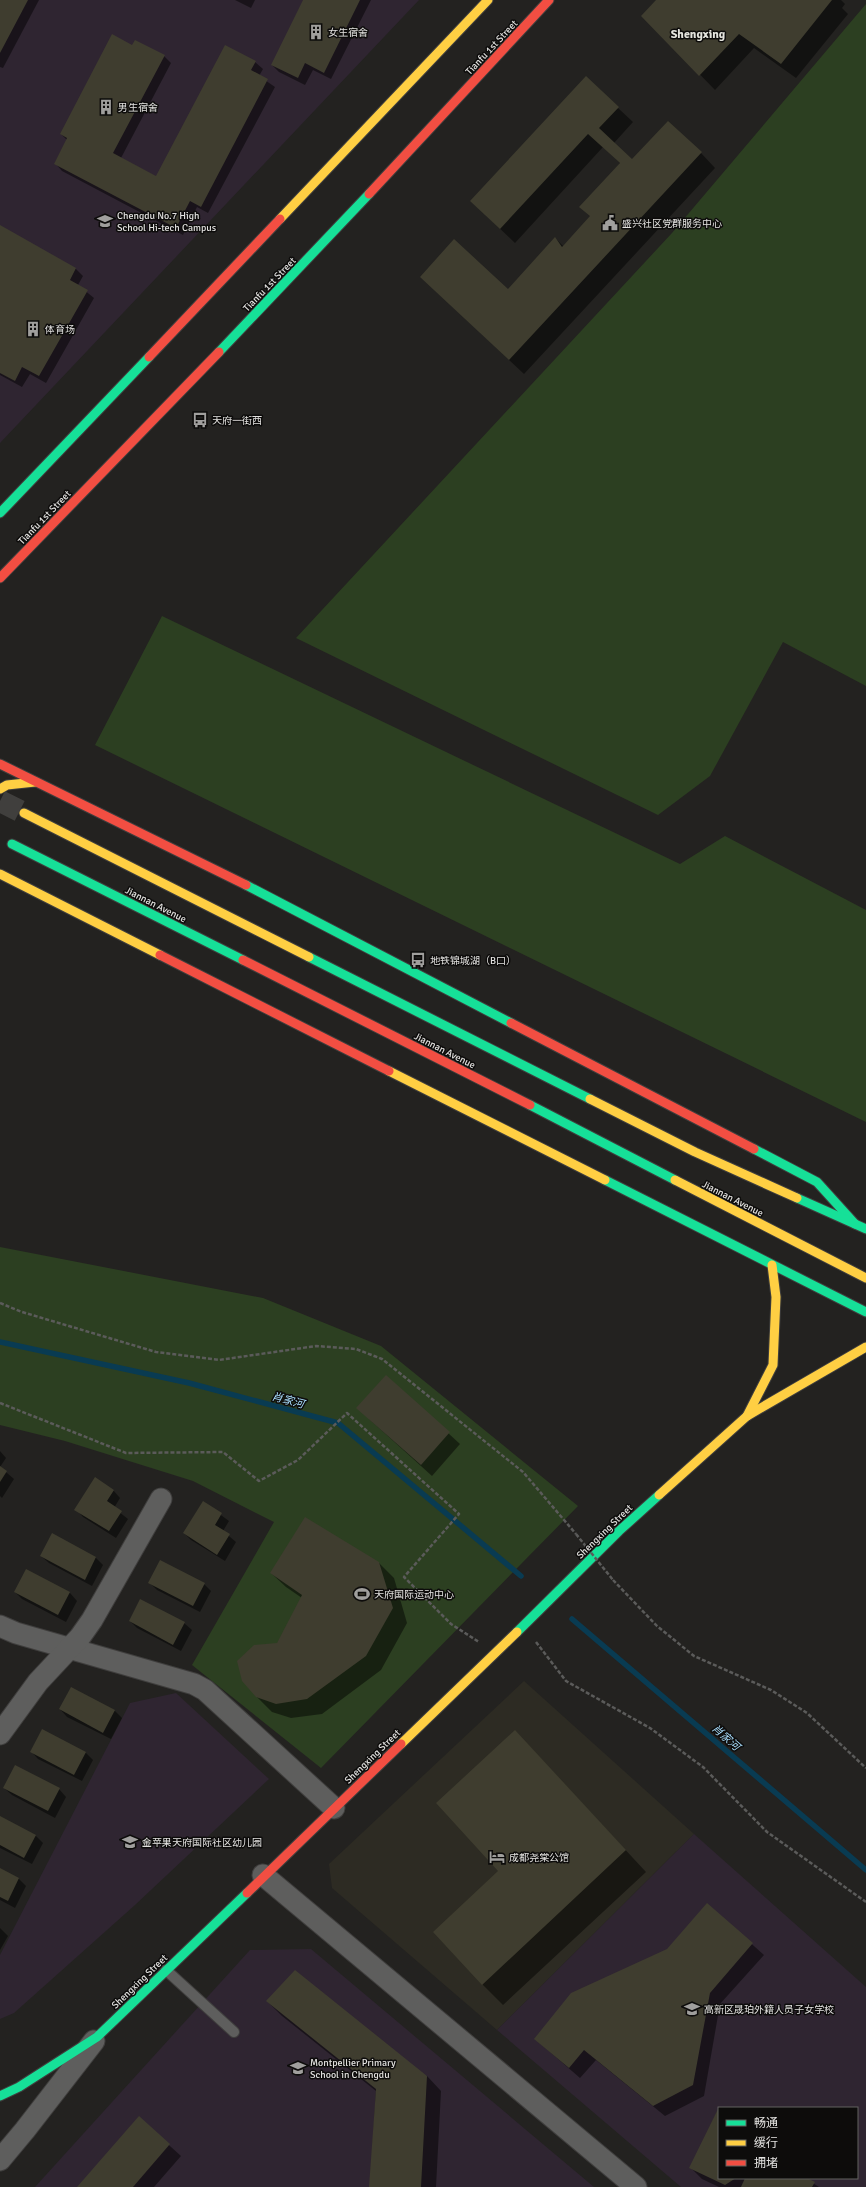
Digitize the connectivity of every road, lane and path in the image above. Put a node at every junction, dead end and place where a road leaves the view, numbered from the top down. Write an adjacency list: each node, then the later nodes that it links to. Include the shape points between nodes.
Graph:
1 (488, 0): 3 (main road)
2 (549, 0): 4 (main road, Tianfu 1st Street, via 217,355)
3 (0, 513)
4 (0, 578)
5 (0, 764): 6 (main road)
6 (35, 782): 7 (main road, via 8,785); 11 (main road, via 265,894 817,1182)
7 (0, 790)
8 (24, 813): 11 (main road, via 695,1152)
9 (12, 844): 14 (main road, Jiannan Avenue, via 418,1048)
10 (0, 874): 13 (main road)
11 (856, 1224): 12 (main road)
12 (866, 1229)
13 (772, 1265): 16 (main road); 19 (main road, via 776,1297 773,1365)
14 (866, 1278)
15 (0, 1303): 26 (path, bridge, via 156,1352 219,1360 316,1346 356,1349 382,1359 523,1472 613,1580 657,1626 694,1656 771,1690 801,1709)
16 (866, 1312)
17 (866, 1347): 19 (main road)
18 (0, 1403): 24 (path, via 126,1453 223,1452 259,1481 298,1460 347,1413 459,1514 404,1577 451,1624)
19 (747, 1416): 22 (main road, Shengxing Street, via 619,1531)
20 (161, 1499): 23 (street, via 92,1620)
21 (0, 1626): 23 (street)
22 (523, 1626): 24 (main road, Shengxing Street); 29 (path, via 566,1681 650,1728 703,1767 767,1832)
23 (69, 1648): 25 (street, via 38,1682); 27 (street, via 176,1678 205,1690)
24 (496, 1653): 27 (main road, Shengxing Street)
25 (0, 1734)
26 (866, 1768)
27 (334, 1808): 28 (main road, Shengxing Street)
28 (263, 1875): 30 (main road, Shengxing Street); 35 (street)
29 (866, 1902)
30 (166, 1970): 31 (lane); 32 (main road, Shengxing Street)
31 (234, 2032)
32 (97, 2037): 33 (main road, Shengxing Street, via 19,2087); 34 (street)
33 (0, 2096)
34 (0, 2160)
35 (636, 2187)

